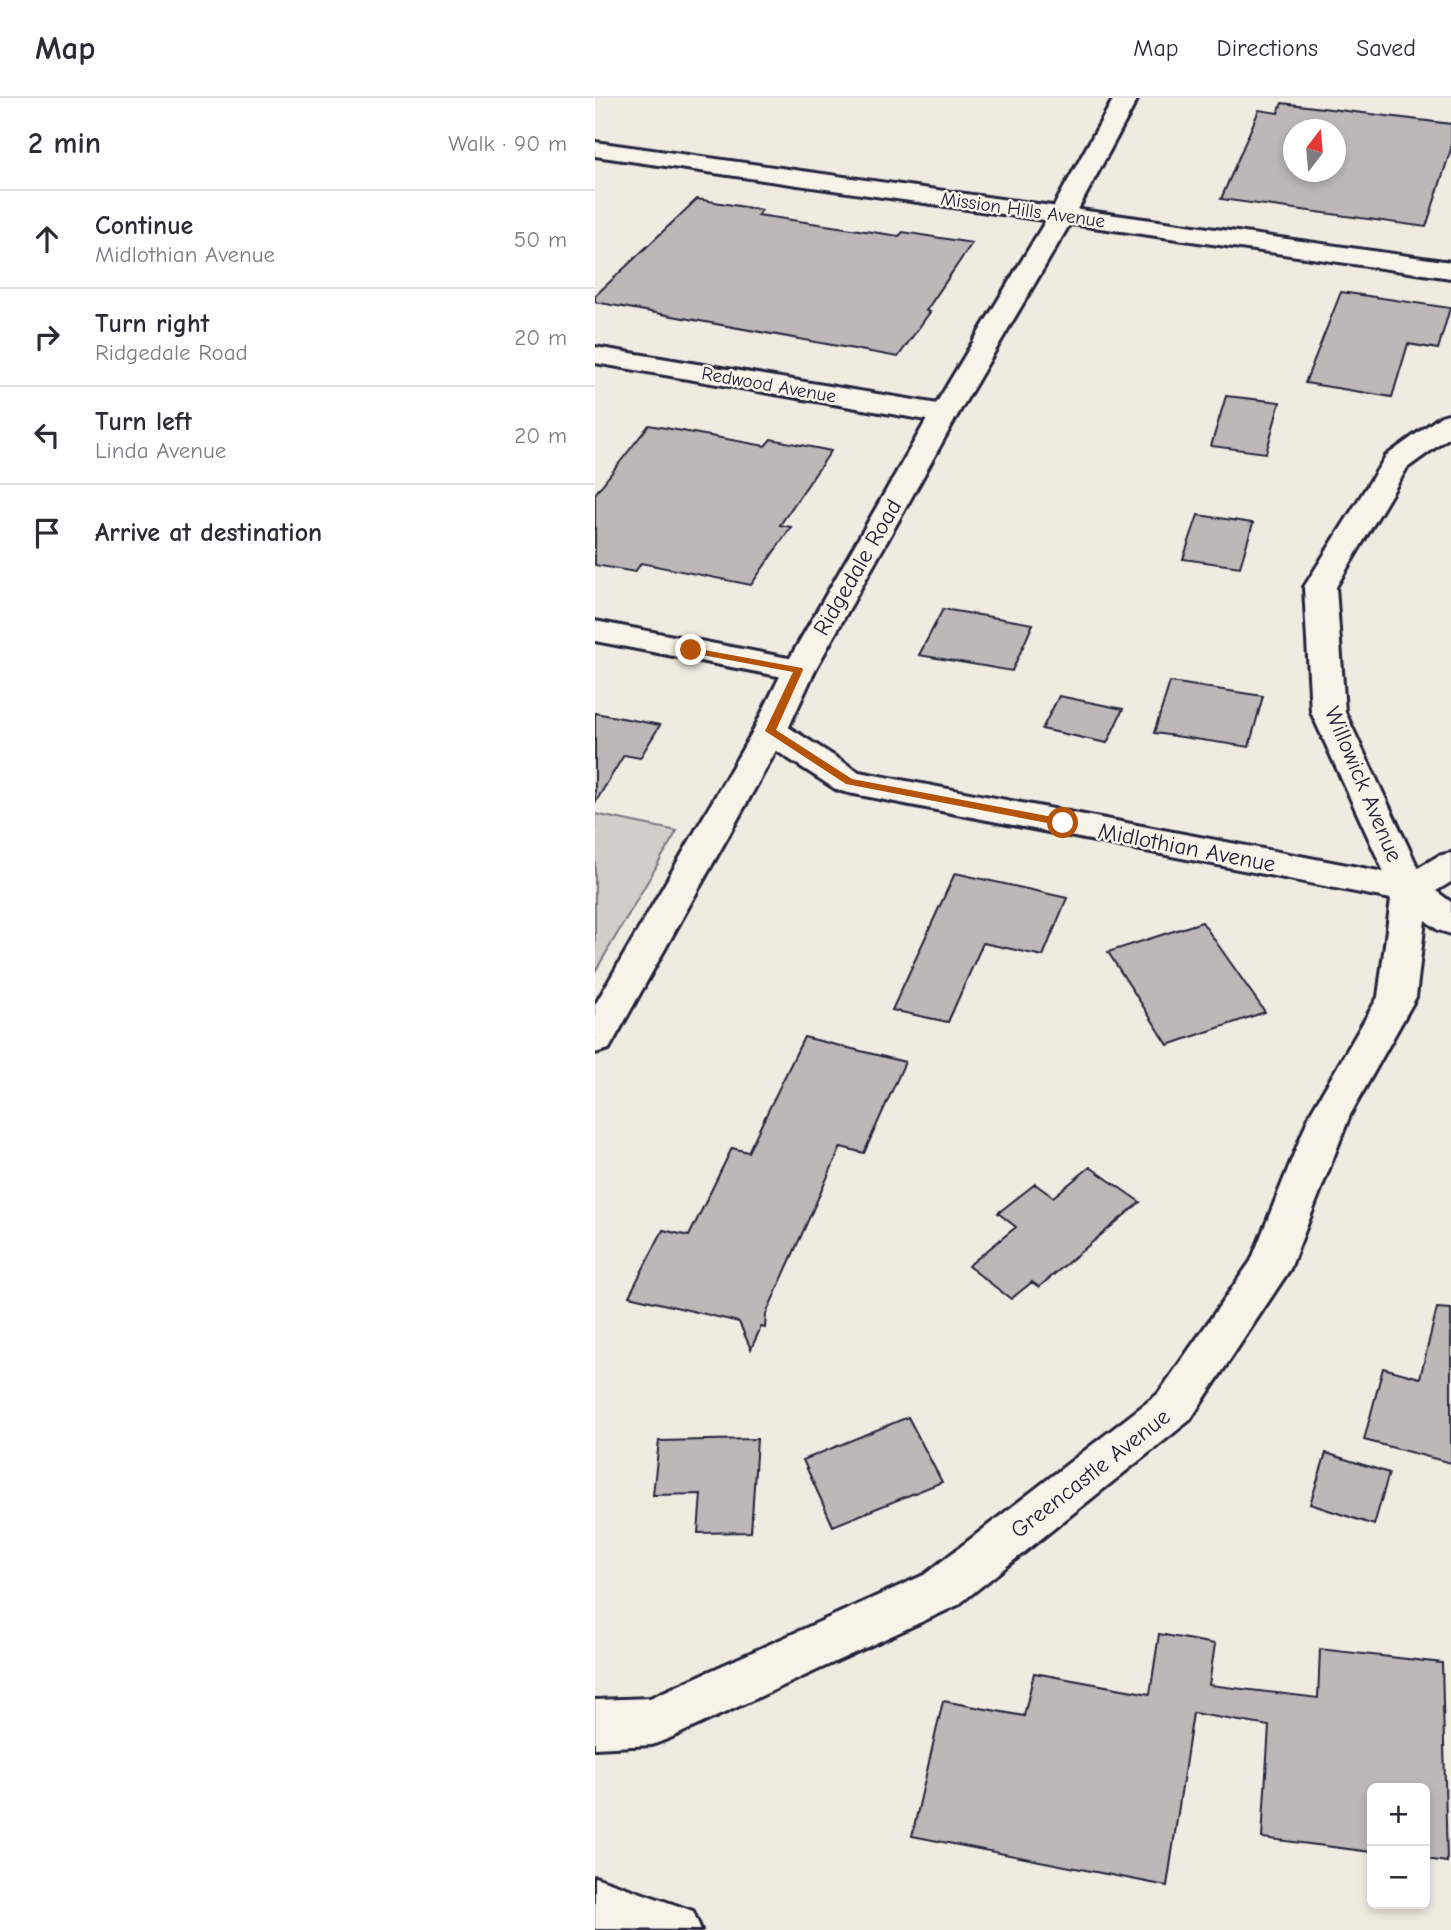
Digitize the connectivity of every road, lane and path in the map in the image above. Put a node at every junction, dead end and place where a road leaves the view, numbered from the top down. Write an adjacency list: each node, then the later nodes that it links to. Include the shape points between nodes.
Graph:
1 (1126, 98): 3 (street, Ridgedale Road)
2 (595, 149): 3 (street, Mission Hills Avenue)
3 (1062, 215): 4 (street, Mission Hills Avenue); 6 (street, Ridgedale Road)
4 (1451, 271)
5 (595, 355): 6 (street, Redwood Avenue)
6 (944, 414): 9 (street, Ridgedale Road)
7 (1451, 422): 12 (street, Willowick Avenue, via 1396,462 1320,587 1328,712)
8 (595, 631): 9 (street)
9 (799, 670): 10 (street, Ridgedale Road)
10 (770, 731): 12 (street, Midlothian Avenue, via 849,782); 14 (street, Ridgedale Road)
11 (1451, 865): 12 (street)
12 (1410, 890): 13 (street, Willowick Avenue); 15 (street, Greencastle Avenue, via 1397,997 1330,1114 1269,1269 1174,1407 941,1590 652,1721)
13 (1451, 920)
14 (595, 1040)
15 (595, 1724)
16 (595, 1903): 17 (street)
17 (674, 1930)

